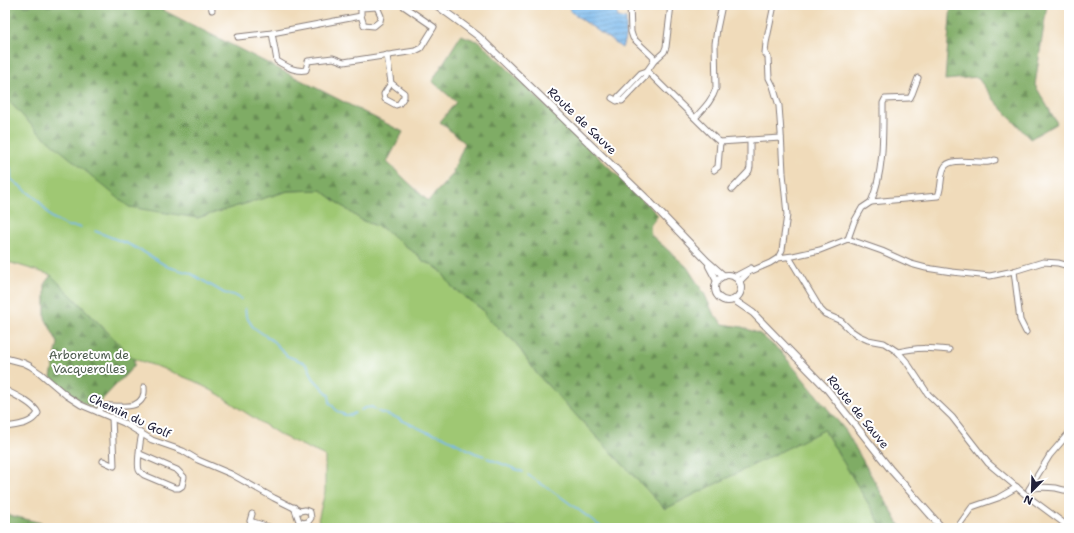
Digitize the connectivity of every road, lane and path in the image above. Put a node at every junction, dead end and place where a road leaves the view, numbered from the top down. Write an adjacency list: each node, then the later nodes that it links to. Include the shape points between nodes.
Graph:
1 (402, 5): 11 (street, via 434,27 421,48)
2 (436, 5): 28 (main road, Route de Sauve, via 478,36 650,202)
3 (630, 5): 12 (street, via 633,38)
4 (671, 5): 12 (street, via 666,47)
5 (722, 5): 17 (street, via 717,28 716,88 710,102)
6 (774, 5): 18 (street, via 765,53 768,57 769,78 774,86 779,106)
7 (378, 6): 8 (street, via 361,8); 8 (street, via 381,16 380,21 374,26 364,25)
8 (361, 16): 9 (street)
9 (272, 33): 10 (street); 11 (street, via 277,61 290,69 300,71 306,70 308,61 333,58 344,62)
10 (238, 37)
11 (387, 55): 15 (street)
12 (654, 61): 13 (street)
13 (647, 71): 16 (street, via 645,77 622,101); 17 (street)
14 (918, 78): 24 (street, via 910,98 885,100 883,103 882,154 876,191)
15 (391, 83)
16 (612, 98)
17 (695, 118): 20 (street)
18 (781, 138): 19 (street); 27 (street, via 788,215 782,250)
19 (750, 140): 20 (street); 23 (street, via 749,171)
20 (720, 142): 22 (street, via 718,166)
21 (995, 160): 24 (street, via 946,164 938,196)
22 (714, 170)
23 (732, 189)
24 (871, 202): 25 (street, via 862,208)
25 (848, 239): 26 (street, via 820,250); 31 (street, via 926,268 990,276)
26 (789, 257): 27 (street); 41 (street, via 825,314 841,321 859,336 884,343)
27 (778, 258): 29 (street)
28 (707, 261): 32 (main road, Route de Sauve); 34 (main road, Route de Sauve)
29 (764, 266): 33 (street, via 752,268); 35 (street, via 749,272)
30 (1069, 266): 31 (street, via 1043,262)
31 (1014, 271): 39 (street, via 1020,320)
32 (724, 276): 33 (main road); 34 (main road)
33 (734, 277): 35 (main road)
34 (717, 281): 37 (main road, via 715,290 719,297 726,301)
35 (739, 282): 36 (main road)
36 (741, 292): 37 (main road); 38 (main road, Route de Sauve)
37 (734, 300): 38 (main road, Route de Sauve)
38 (753, 313): 63 (main road, Route de Sauve, via 826,388 891,470)
39 (1026, 332)
40 (949, 350): 41 (street, via 914,348)
41 (898, 352): 52 (street, via 928,394 952,417 988,463)
42 (5, 358): 45 (street, Chemin du Golf, via 30,366 67,396)
43 (144, 387): 45 (street, via 143,399 135,405 106,406 101,407)
44 (5, 390): 47 (street, via 20,397 38,413 29,422)
45 (98, 412): 46 (street, Chemin du Golf)
46 (112, 417): 49 (street, Chemin du Golf); 51 (street, via 114,466)
47 (5, 427)
48 (1069, 433): 53 (street, via 1050,456)
49 (142, 434): 50 (street); 56 (street, Chemin du Golf, via 179,449)
50 (140, 454): 50 (street, via 140,472 175,488 182,486 184,478 177,470)
51 (103, 461)
52 (1017, 487): 55 (street); 64 (street, via 998,498 972,507)
53 (1029, 489): 54 (street, via 1042,487); 55 (street)
54 (1069, 490)
55 (1026, 494): 61 (street)
56 (294, 507): 57 (street, Chemin du Golf); 59 (street)
57 (300, 511): 59 (street); 60 (street, via 310,512 311,518)
58 (252, 514): 62 (street, via 250,521)
59 (297, 516): 60 (street)
60 (306, 525)
61 (1069, 527)
62 (272, 528)
63 (942, 528)
64 (957, 528)

